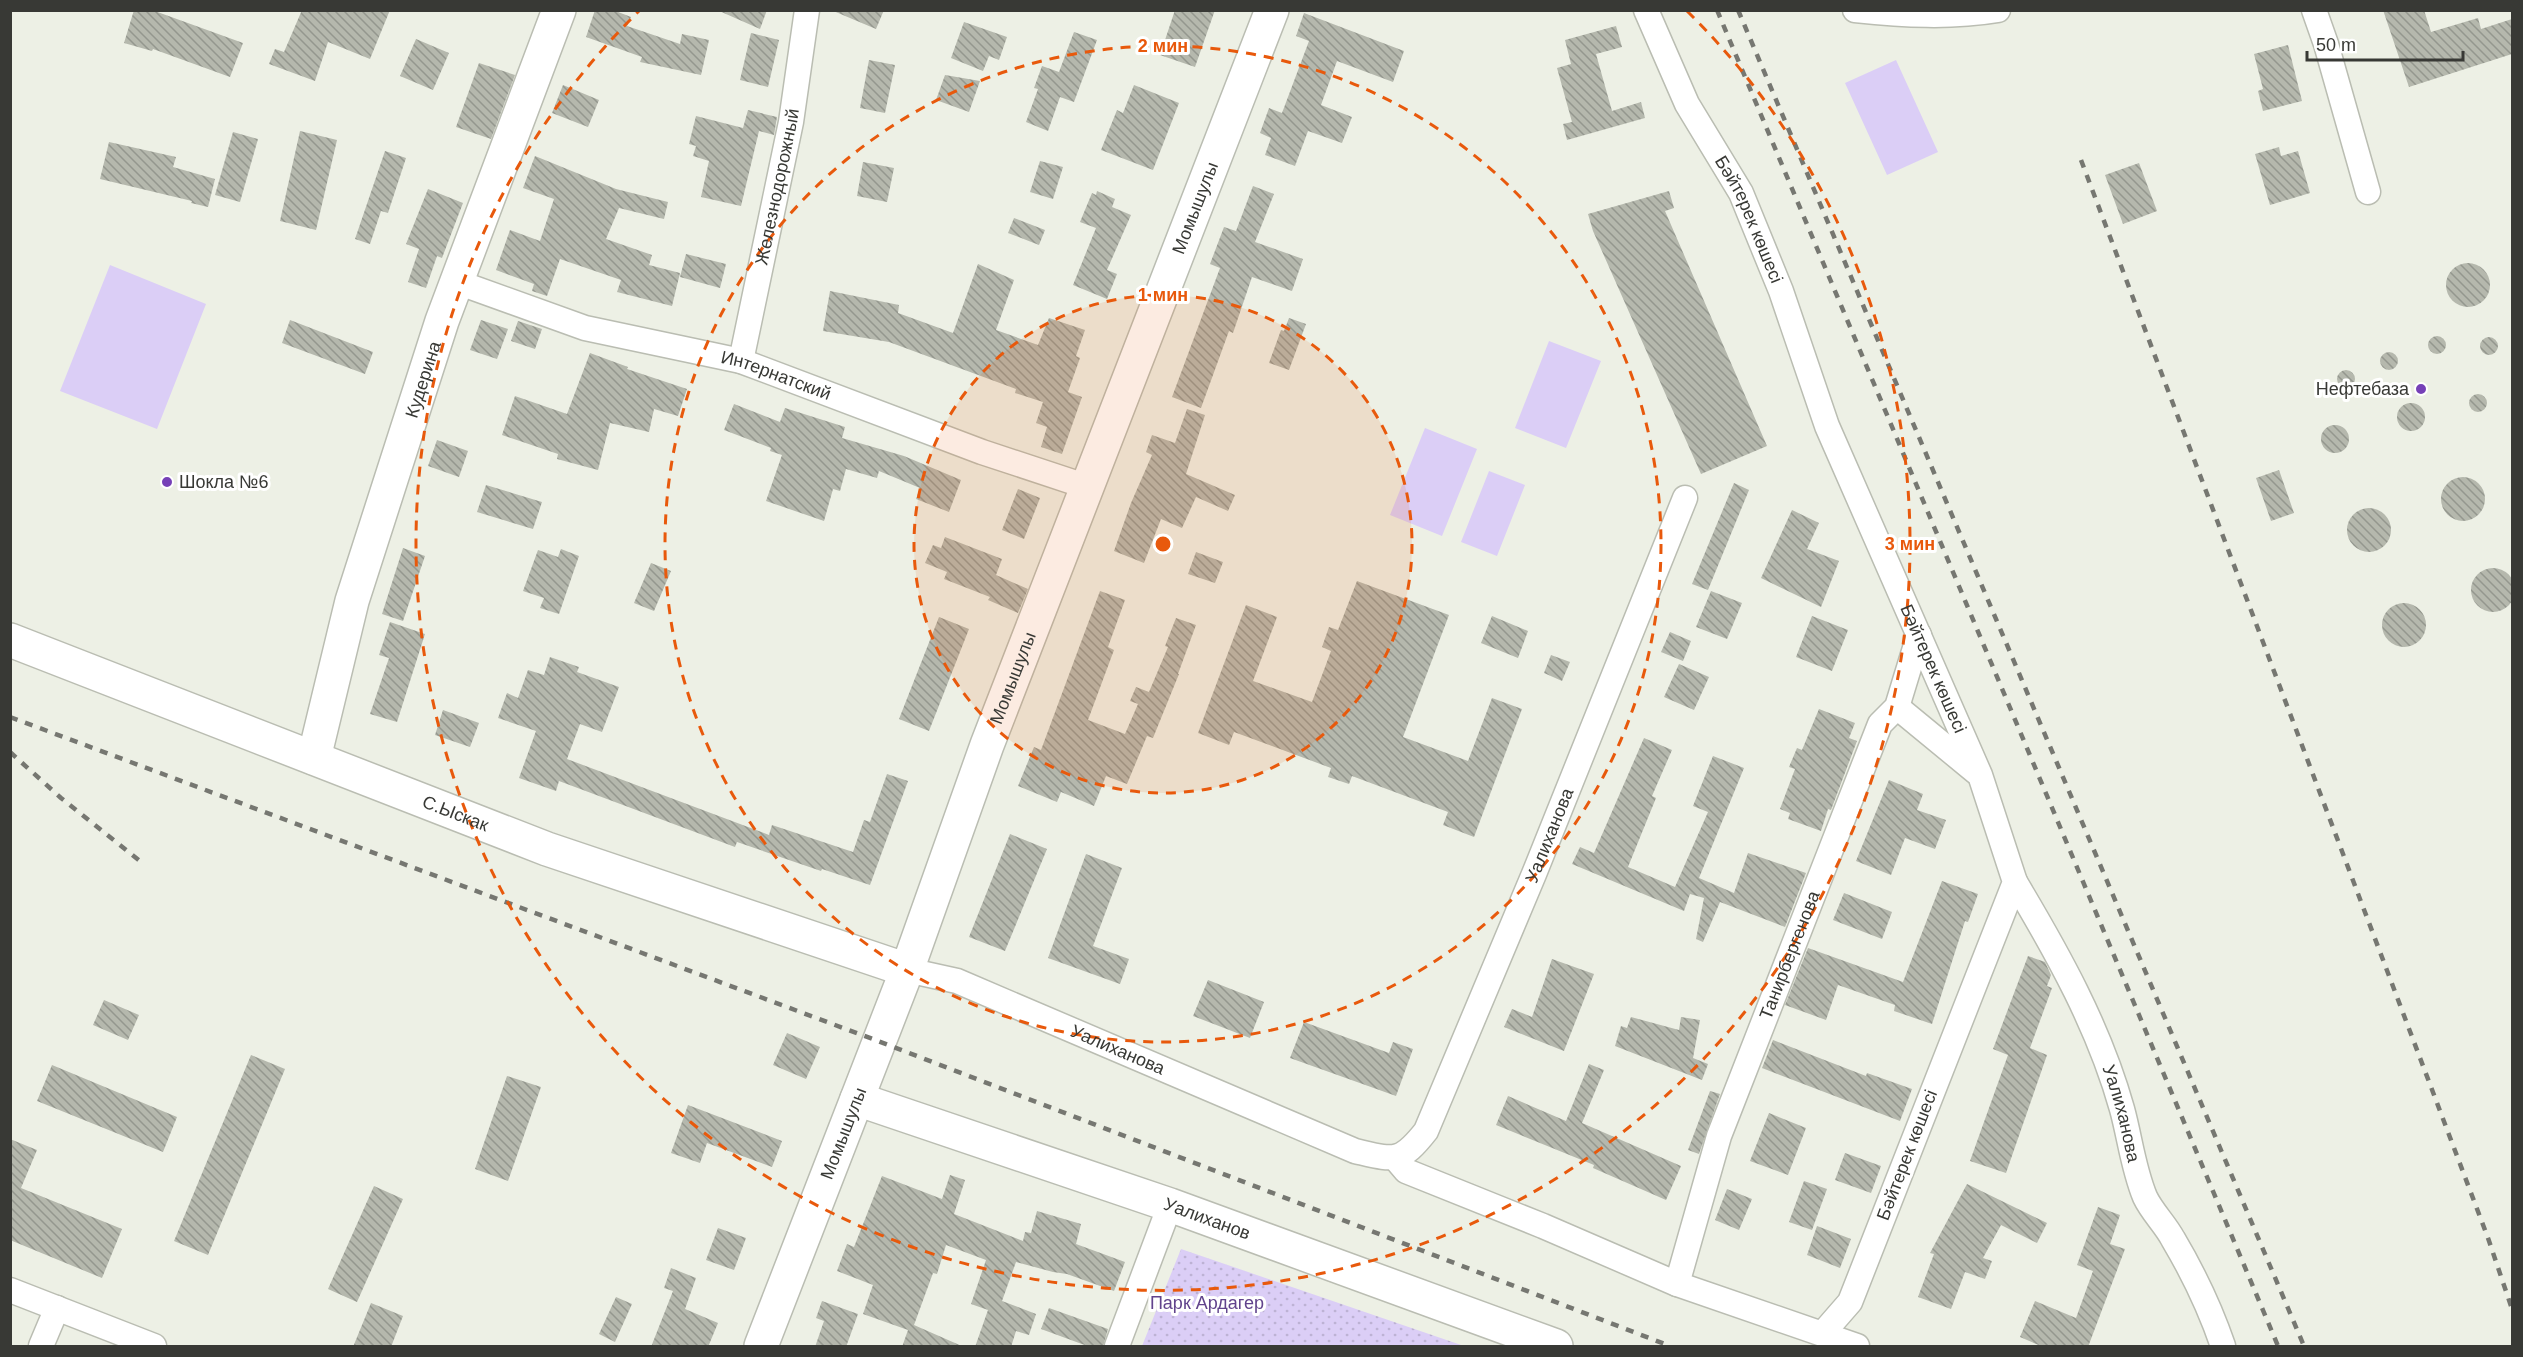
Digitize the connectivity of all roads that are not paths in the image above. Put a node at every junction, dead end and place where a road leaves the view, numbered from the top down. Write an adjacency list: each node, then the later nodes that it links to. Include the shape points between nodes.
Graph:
1 (559, 10): 9 (street, Кудерина)
2 (807, 10): 10 (street, Железнодорожный, via 791,122)
3 (1272, 10): 11 (street, Момышулы)
4 (1646, 10): 13 (street, Бәйтерек көшесі, via 1687,104 1740,194 1781,291 1827,426)
5 (1855, 10): 6 (street, via 1972,15)
6 (1998, 10)
7 (2314, 10): 8 (street)
8 (2368, 192)
9 (457, 282): 10 (street, Интернатский, via 585,328); 16 (street, Кудерина, via 352,601)
10 (741, 361): 11 (street, Интернатский, via 982,452)
11 (1088, 487): 19 (street, Момышулы, via 987,745)
12 (1685, 498): 21 (street, Уалиханова, via 1426,1131 1411,1150)
13 (1919, 635): 15 (street, Танирбергенова); 17 (street, Бәйтерек көшесі)
14 (10, 640): 16 (street, С.Ыскак)
15 (1897, 707): 17 (street); 23 (street, Танирбергенова, via 1881,724 1759,1031 1719,1136)
16 (314, 758): 19 (street, С.Ыскак, via 547,849)
17 (1980, 776): 18 (street, Бәйтерек көшесі)
18 (2015, 882): 26 (street, Бәйтерек көшесі, via 1850,1302); 33 (street, Уалиханова, via 2082,999 2122,1109 2131,1155 2146,1199 2173,1238)
19 (907, 970): 20 (street, Момышулы); 21 (street, Уалиханова, via 957,981 1355,1151)
20 (857, 1099): 22 (street, Уалиханов); 29 (street, Момышулы)
21 (1395, 1158): 23 (street, Уалиханова, via 1406,1171)
22 (1170, 1205): 30 (street); 31 (street, Уалиханов)
23 (1677, 1284): 26 (street, Уалиханова)
24 (10, 1290): 25 (street)
25 (57, 1308): 27 (street); 28 (street)
26 (1823, 1333): 32 (street, Уалиханова)
27 (41, 1347)
28 (154, 1347)
29 (761, 1347)
30 (1117, 1347)
31 (1556, 1347)
32 (1857, 1347)
33 (2223, 1347)

